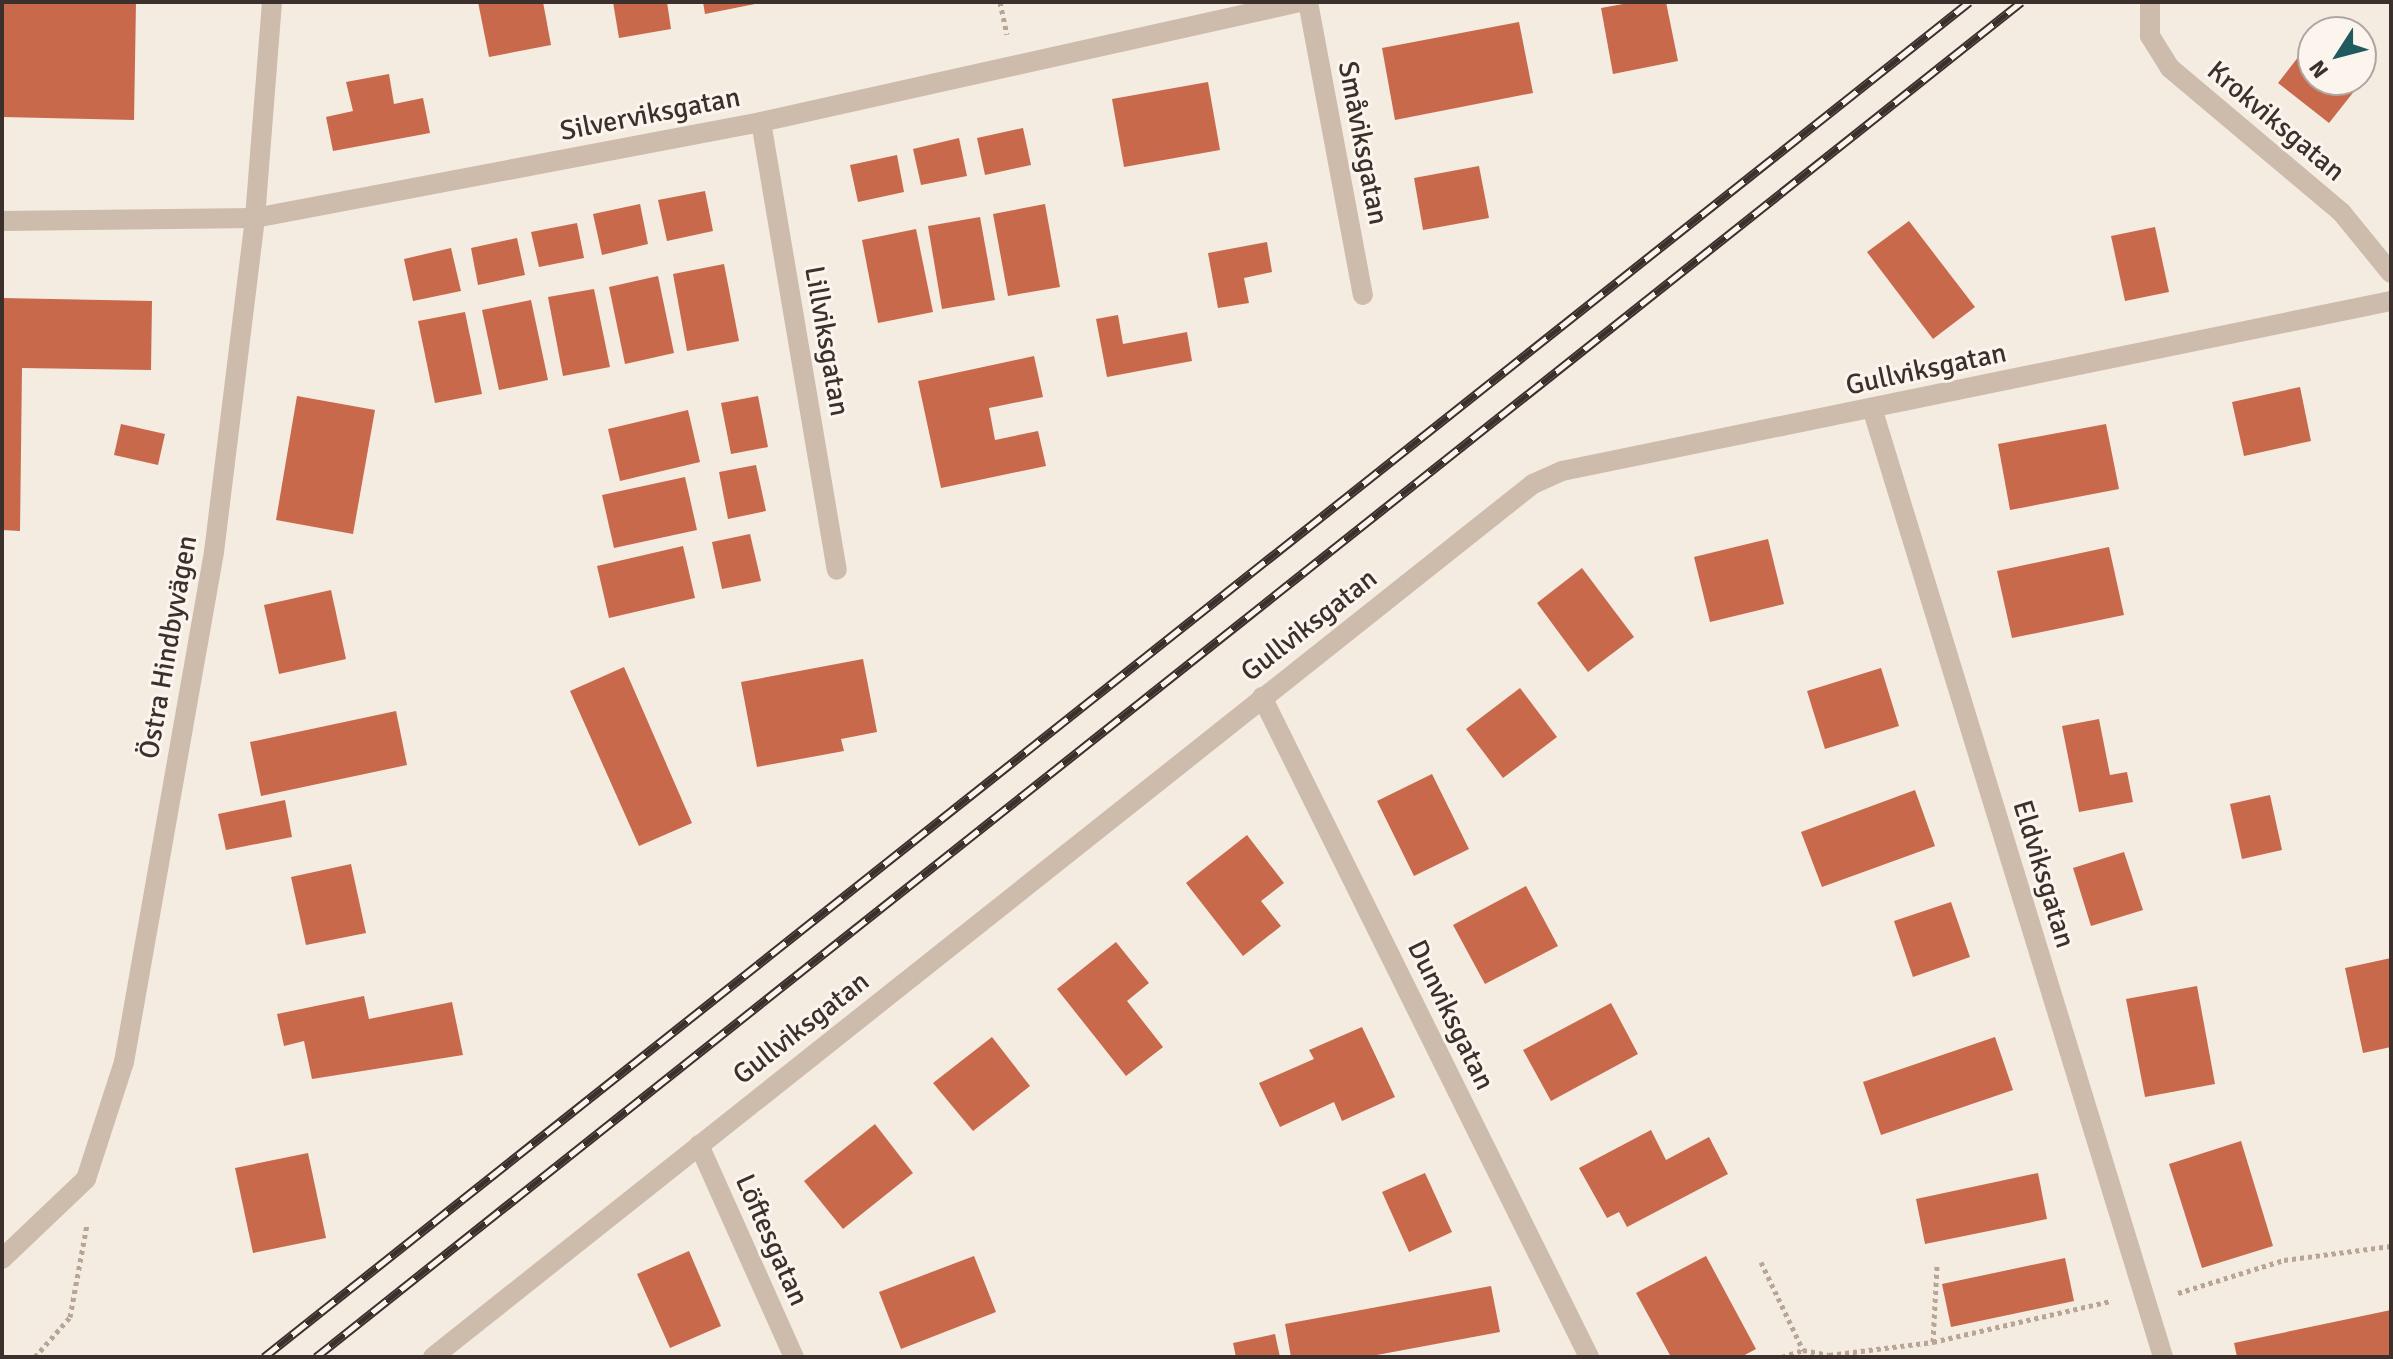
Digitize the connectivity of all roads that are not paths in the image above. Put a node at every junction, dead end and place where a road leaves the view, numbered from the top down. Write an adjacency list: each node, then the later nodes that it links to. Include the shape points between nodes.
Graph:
1 (272, 2): 6 (street, Östra Hindbyvägen)
2 (1300, 2): 5 (street, Silverviksgatan)
3 (1308, 2): 9 (street, Småviksgatan)
4 (2150, 2): 8 (street, Krokviksgatan, via 2150,36 2170,68 2342,213)
5 (761, 122): 6 (street, Silverviksgatan); 12 (street, Lillviksgatan)
6 (255, 218): 7 (street, Silverviksgatan); 15 (street, Östra Hindbyvägen, via 211,568 124,1062 86,1179)
7 (2, 221)
8 (2391, 273)
9 (1363, 295)
10 (2391, 301): 11 (street, Gullviksgatan)
11 (1872, 408): 13 (street, Gullviksgatan, via 1562,471 1533,484); 19 (street, Eldviksgatan)
12 (837, 570)
13 (1262, 697): 14 (street, Gullviksgatan); 18 (street, Dunviksgatan)
14 (699, 1145): 16 (street, Gullviksgatan); 17 (street, Löftesgatan)
15 (2, 1259)
16 (433, 1357)
17 (794, 1357)
18 (1589, 1357)
19 (2163, 1357)

